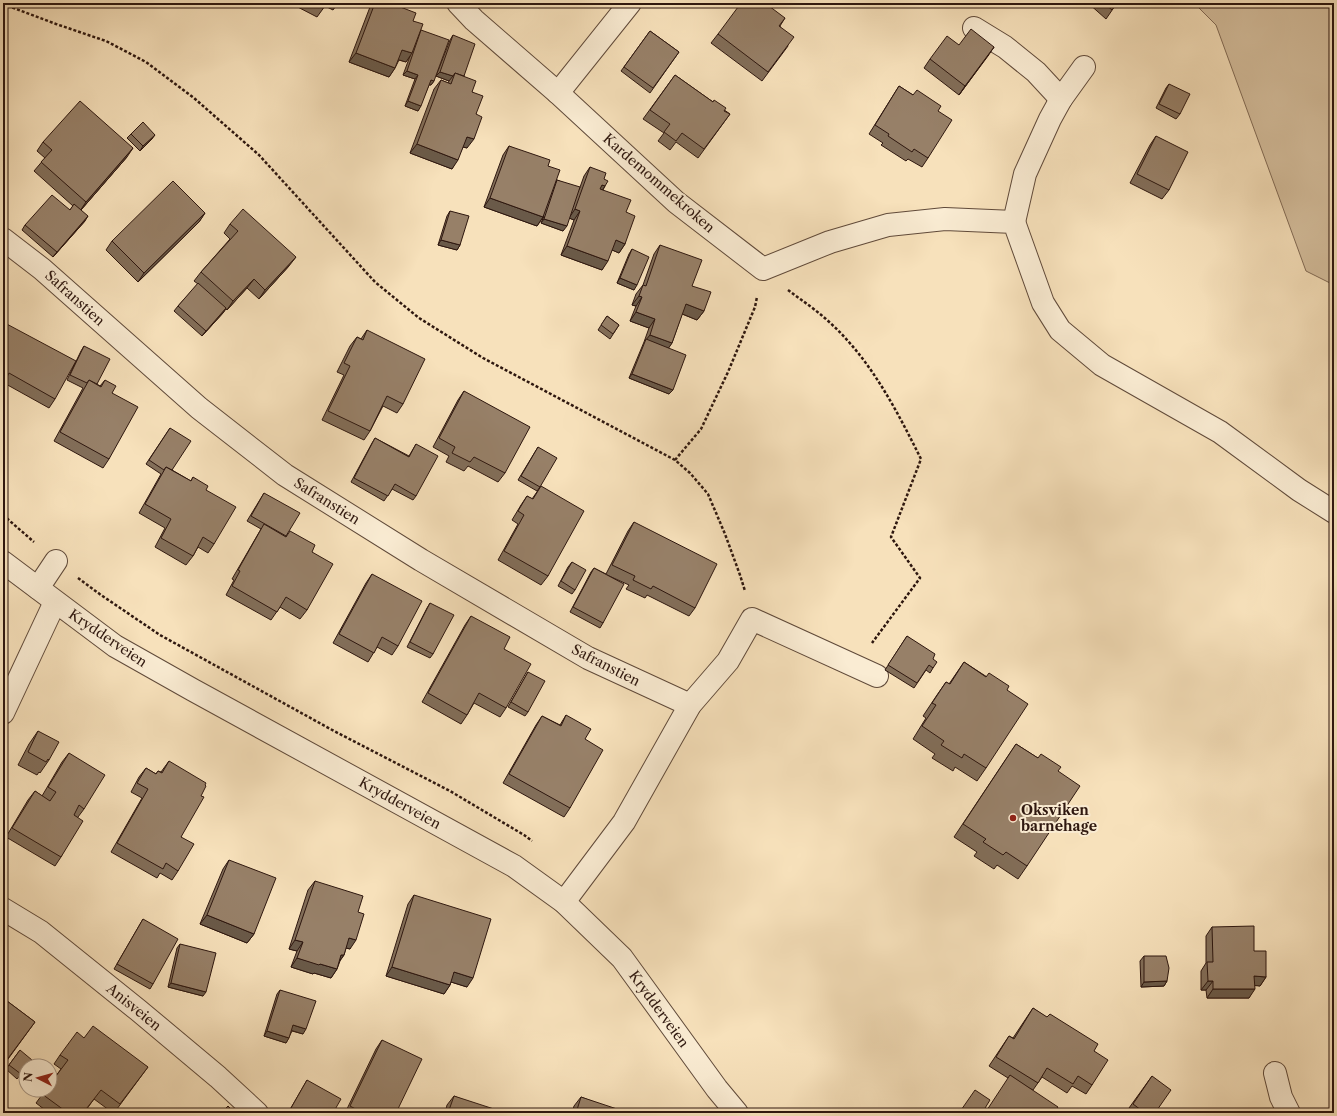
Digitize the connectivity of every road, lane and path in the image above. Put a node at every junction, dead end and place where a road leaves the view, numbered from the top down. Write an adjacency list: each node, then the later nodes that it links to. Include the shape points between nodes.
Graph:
1 (458, 3): 6 (street, Kardemommekroken)
2 (630, 3): 6 (street)
3 (3, 4): 11 (path, via 106,41 146,62 194,98 259,155 375,282 419,318 483,358)
4 (974, 28): 7 (street, via 1005,47 1036,72)
5 (1084, 67): 7 (street)
6 (558, 93): 10 (street, Kardemommekroken, via 676,202)
7 (1061, 99): 8 (street, via 1025,174)
8 (1014, 222): 10 (street, via 945,220 888,225 830,242); 12 (street, via 1043,303 1060,330 1102,366 1220,432 1299,490)
9 (3, 239): 21 (street, Safranstien, via 42,269 199,408 285,475 421,560 581,654)
10 (763, 269): 11 (path, via 755,307 701,429); 19 (path, via 827,320 851,345 890,400 921,459 891,537 920,578)
11 (675, 460): 18 (path, via 708,494 740,575)
12 (1334, 512)
13 (3, 515): 14 (path)
14 (56, 561): 16 (street); 23 (path, via 160,635 334,731 450,791)
15 (3, 562): 16 (street, Krydderveien)
16 (38, 588): 17 (street, Krydderveien)
17 (55, 602): 22 (street); 24 (street, Krydderveien, via 115,646 514,866)
18 (752, 619): 19 (street); 21 (street, via 728,661)
19 (855, 666): 20 (street)
20 (877, 676)
21 (690, 705): 24 (street, via 624,822)
22 (3, 712)
23 (535, 844)
24 (564, 902): 28 (street, Krydderveien, via 622,958)
25 (3, 909): 27 (street, Anisveien, via 41,932 120,995)
26 (1275, 1073): 29 (street, via 1281,1097)
27 (257, 1113)
28 (737, 1113)
29 (1289, 1113)

